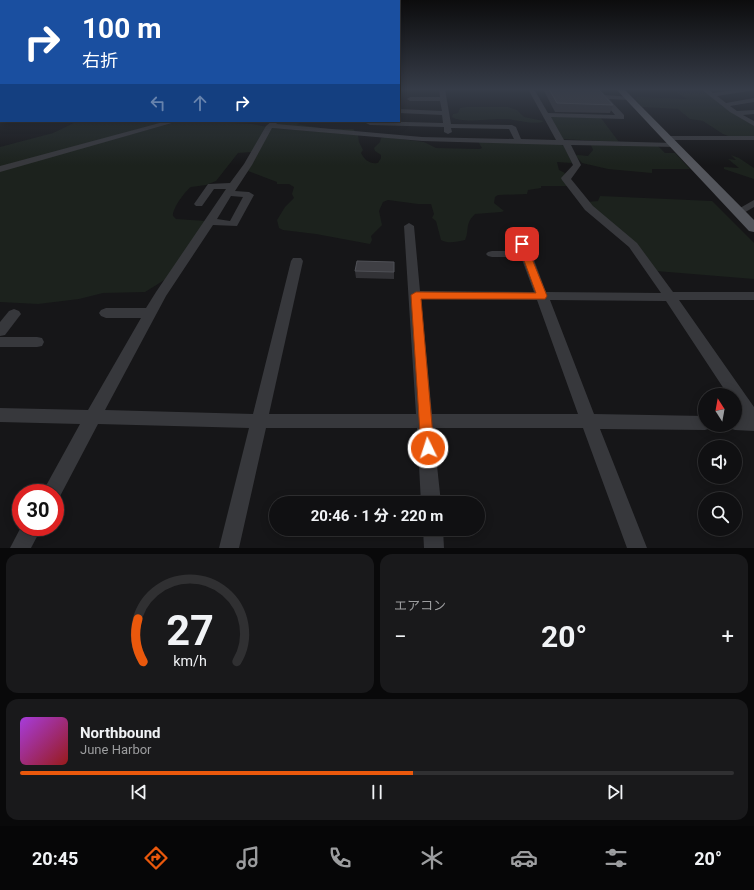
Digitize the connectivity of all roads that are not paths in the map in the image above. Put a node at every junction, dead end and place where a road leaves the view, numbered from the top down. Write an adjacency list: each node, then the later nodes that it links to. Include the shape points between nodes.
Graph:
1 (446, 115): 10 (street)
2 (546, 115): 3 (street, via 620,117); 15 (street)
3 (618, 115)
4 (645, 115): 16 (main road)
5 (739, 115): 9 (street)
6 (171, 122): 17 (street)
7 (370, 122): 10 (street); 11 (street)
8 (273, 124): 11 (street); 18 (street)
9 (754, 124)
10 (447, 125): 13 (street); 14 (street, via 512,127)
11 (367, 134): 13 (street)
12 (754, 138): 16 (street)
13 (449, 139): 14 (street)
14 (518, 140): 15 (street)
15 (563, 142): 16 (street); 30 (street, via 577,165 567,180 589,208 633,245)
16 (671, 142): 21 (main road)
17 (0, 169)
18 (230, 190): 20 (street); 20 (street, via 212,186 199,204); 22 (street, via 249,195 233,224)
19 (754, 203): 21 (street)
20 (221, 205): 22 (street)
21 (738, 212): 24 (main road)
22 (210, 222): 32 (street)
23 (409, 226): 27 (street)
24 (754, 228)
25 (492, 254): 28 (street, via 524,249)
26 (297, 261): 39 (street)
27 (416, 295): 28 (street); 40 (street)
28 (542, 296): 30 (street); 41 (street)
29 (754, 296): 30 (street)
30 (670, 297): 42 (street)
31 (106, 312): 32 (street)
32 (151, 312): 38 (street)
33 (14, 314): 34 (street)
34 (0, 331)
35 (0, 342): 36 (street)
36 (37, 342)
37 (0, 415): 38 (street)
38 (93, 417): 39 (street); 45 (street)
39 (260, 421): 40 (street); 50 (street)
40 (426, 421): 41 (street); 46 (street)
41 (588, 421): 43 (street); 52 (street)
42 (754, 422): 44 (street)
43 (698, 423)
44 (742, 423)
45 (56, 484)
46 (431, 496)
47 (27, 536): 49 (street)
48 (433, 536): 51 (street)
49 (20, 548)
50 (229, 548)
51 (434, 548)
52 (637, 548)

